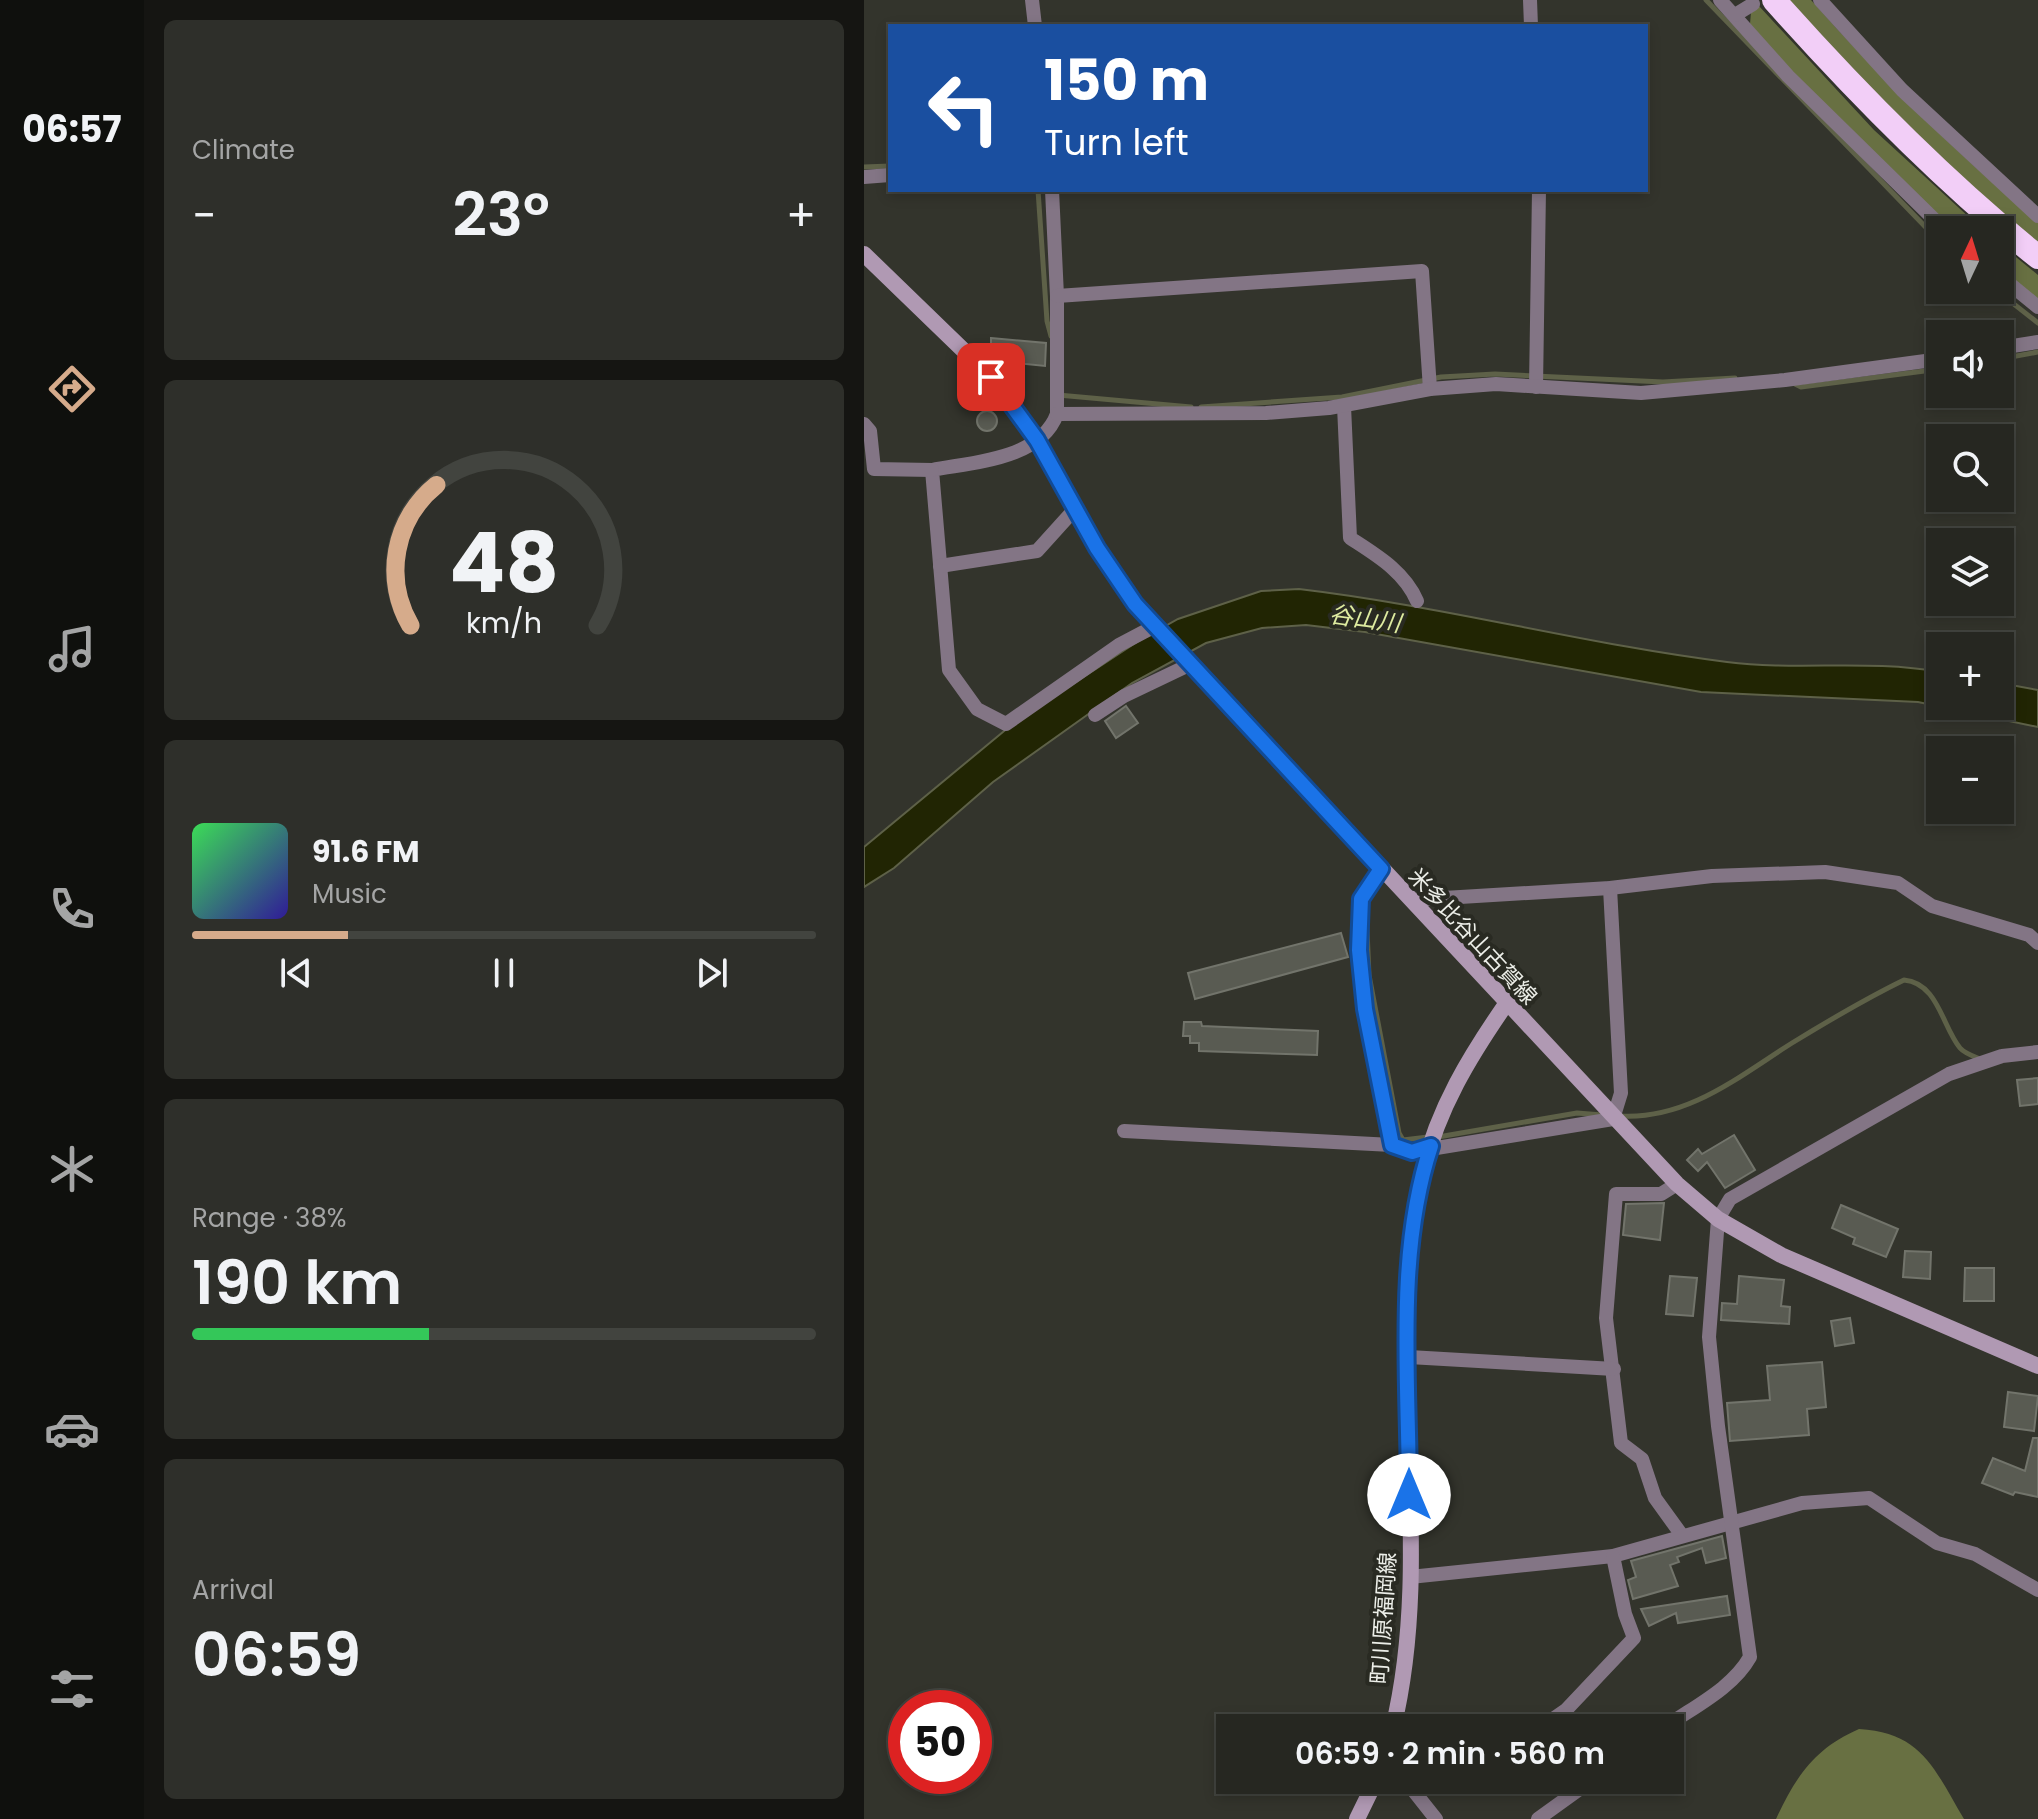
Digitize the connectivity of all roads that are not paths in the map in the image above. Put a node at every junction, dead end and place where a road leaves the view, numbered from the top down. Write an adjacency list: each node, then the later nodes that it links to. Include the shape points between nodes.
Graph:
1 (1032, 0): 7 (street)
2 (1530, 0): 8 (street)
3 (1720, 0): 6 (street)
4 (1820, 0): 15 (street, via 1902,90)
5 (1763, 1): 6 (street); 14 (highway, via 1866,113); 18 (highway, via 1921,155)
6 (1735, 15): 13 (street, via 1788,76)
7 (1035, 24)
8 (1531, 24)
9 (888, 175): 10 (street)
10 (864, 177)
11 (1052, 192): 21 (street)
12 (1539, 192): 26 (street)
13 (1931, 216)
14 (1976, 216)
15 (2038, 216)
16 (2014, 249): 19 (highway)
17 (864, 254): 31 (main road, 米多比谷山古賀線, via 991,377)
18 (2038, 257)
19 (2038, 267)
20 (2014, 287): 22 (street)
21 (1057, 296): 27 (street, via 1422,271); 29 (street)
22 (2038, 307)
23 (2038, 342): 24 (street)
24 (2014, 346)
25 (1926, 361): 26 (street, via 1641,393)
26 (1536, 387): 27 (street)
27 (1430, 389): 28 (street)
28 (1344, 406): 29 (street, via 1266,413); 35 (street, via 1350,538 1393,569)
29 (1057, 414): 31 (street)
30 (864, 424): 32 (street, via 870,431 874,469)
31 (1037, 440): 32 (street, via 990,459); 33 (main road, 米多比谷山古賀線)
32 (932, 470): 34 (street)
33 (1074, 510): 34 (street, via 1037,551); 36 (main road, 米多比谷山古賀線, via 1135,604)
34 (940, 566): 36 (street, via 949,670 977,709 1006,724 1119,645)
35 (1417, 601)
36 (1157, 627): 37 (main road, 米多比谷山古賀線)
37 (1191, 664): 38 (street); 39 (main road, 米多比谷山古賀線)
38 (1095, 715)
39 (1381, 869): 41 (main road, 米多比谷山古賀線); 47 (street, via 1361,899 1359,950)
40 (1610, 888): 41 (street); 42 (street, via 1712,876 1825,872 1898,883 1923,902 2029,935); 45 (street, via 1621,1093)
41 (1411, 900): 43 (main road, 米多比谷山古賀線)
42 (2038, 943)
43 (1506, 1004): 45 (main road, 米多比谷山古賀線); 48 (main road, 町川原福岡線, via 1454,1085)
44 (2038, 1052): 50 (street, via 2002,1056 1949,1074 1730,1199)
45 (1613, 1119): 48 (street); 49 (main road, 米多比谷山古賀線)
46 (1124, 1131): 47 (street)
47 (1392, 1145): 48 (street, via 1412,1152)
48 (1431, 1146): 51 (main road, 町川原福岡線, via 1415,1214)
49 (1677, 1184): 50 (main road, 米多比谷山古賀線); 53 (street, via 1661,1194 1616,1194 1606,1318)
50 (1718, 1219): 52 (main road, 米多比谷山古賀線, via 1781,1255); 54 (street, via 1709,1337)
51 (1409, 1357): 53 (street); 57 (main road, 町川原福岡線)
52 (2038, 1366)
53 (1614, 1369): 55 (street, via 1621,1443 1642,1459 1655,1498)
54 (1732, 1522): 55 (street, via 1688,1537); 58 (street, via 1802,1503 1869,1498 1937,1543 1975,1554); 61 (street, via 1750,1657 1719,1690)
55 (1681, 1534): 56 (street)
56 (1613, 1556): 57 (street); 60 (street, via 1634,1638)
57 (1410, 1577): 59 (main road, 町川原福岡線, via 1406,1658)
58 (2038, 1590)
59 (1396, 1714)
60 (1560, 1714)
61 (1684, 1714)
62 (1369, 1794): 66 (main road)
63 (1418, 1794): 67 (street)
64 (1578, 1794): 65 (street)
65 (1559, 1813): 68 (street)
66 (1357, 1819)
67 (1436, 1819)
68 (1538, 1819)

